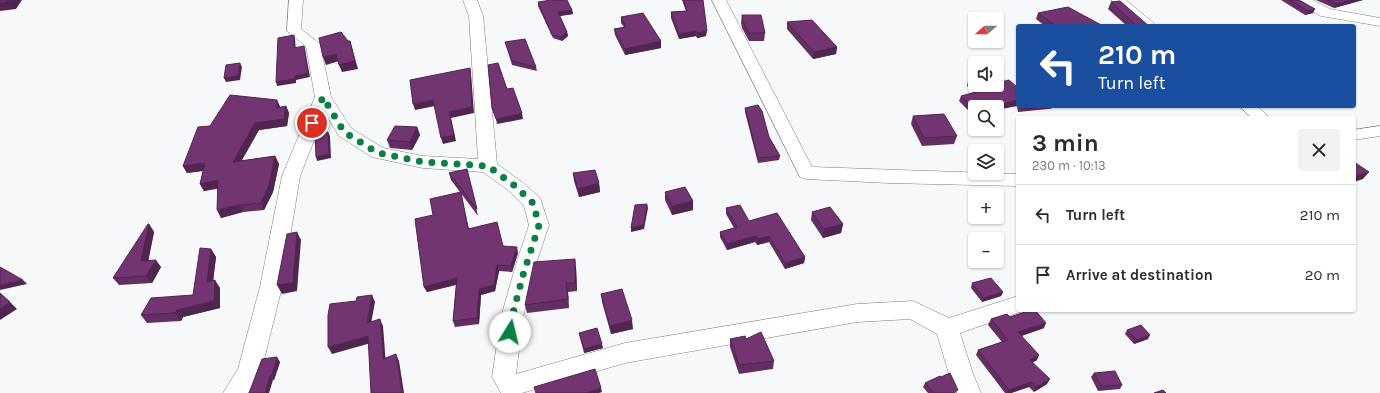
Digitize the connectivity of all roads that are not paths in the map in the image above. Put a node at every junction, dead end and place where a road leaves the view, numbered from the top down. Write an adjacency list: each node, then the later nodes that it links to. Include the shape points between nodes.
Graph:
1 (296, 0): 8 (street, via 294,31 313,44)
2 (470, 0): 13 (street, via 476,16)
3 (719, 0): 14 (street, via 806,173)
4 (1118, 0): 7 (street)
5 (1303, 0): 6 (street, via 1326,13)
6 (1380, 22)
7 (1148, 24)
8 (323, 97): 13 (street, via 344,132 378,153 423,162); 18 (street, via 291,176 271,287 249,372)
9 (1250, 108): 10 (street)
10 (1260, 116)
11 (1380, 131): 12 (street)
12 (1356, 135)
13 (488, 166): 17 (street, via 533,203 539,225 512,317 504,376)
14 (1016, 180)
15 (1016, 306): 16 (street)
16 (947, 328): 17 (street, via 913,310 857,313 625,353); 19 (street)
17 (509, 389)
18 (235, 393)
19 (969, 393)

